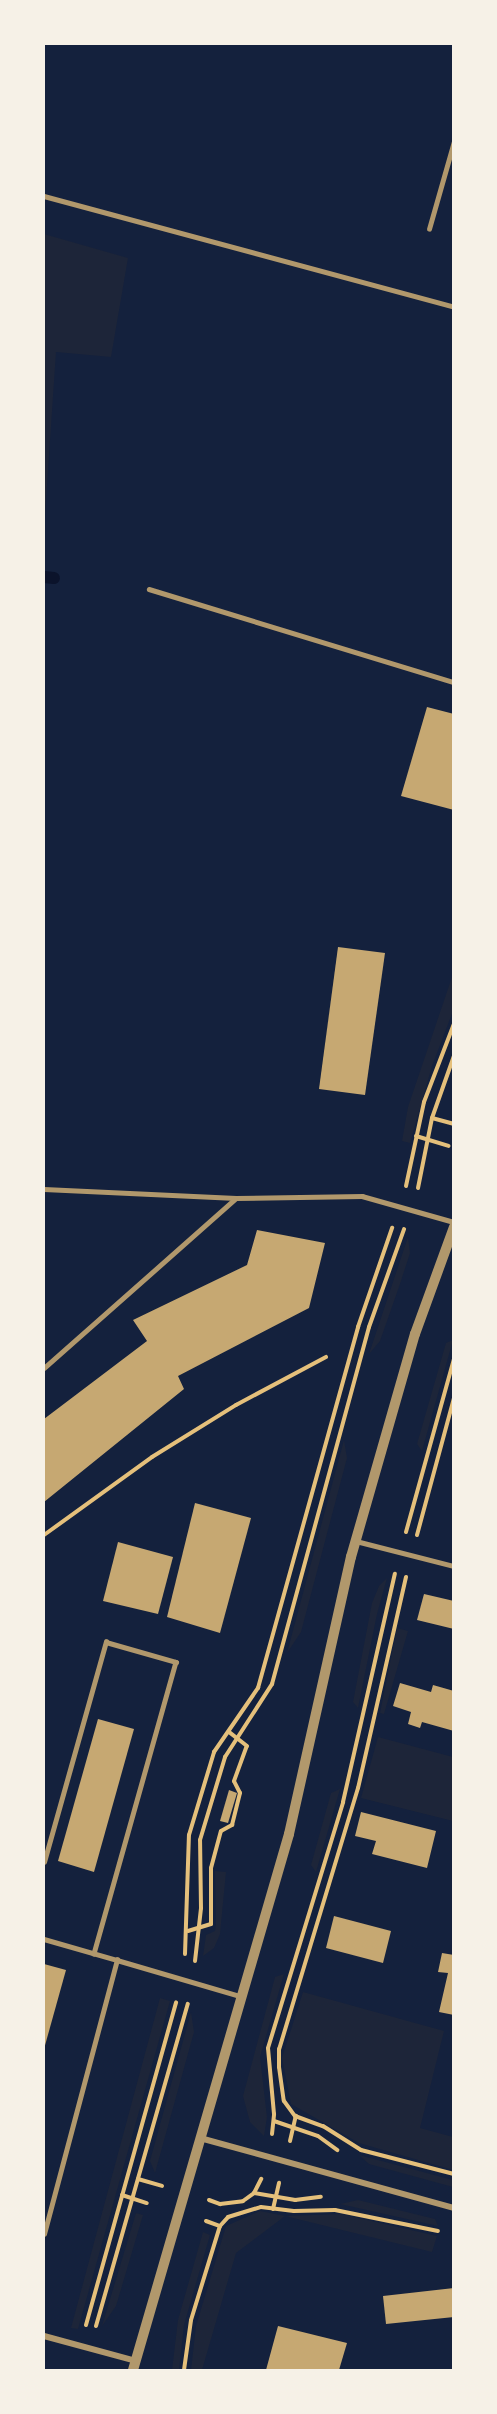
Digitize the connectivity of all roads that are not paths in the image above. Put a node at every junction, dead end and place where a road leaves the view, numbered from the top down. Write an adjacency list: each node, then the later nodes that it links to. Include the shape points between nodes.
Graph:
1 (453, 141): 3 (lane)
2 (44, 196): 4 (lane)
3 (429, 229)
4 (453, 307)
5 (149, 589): 6 (lane)
6 (453, 682)
7 (44, 1189): 8 (lane)
8 (236, 1198): 9 (lane, via 362,1196); 11 (lane)
9 (453, 1222)
10 (453, 1227): 12 (street, via 415,1334)
11 (44, 1368)
12 (356, 1541): 13 (lane); 18 (street, via 332,1634 307,1766)
13 (453, 1566)
14 (44, 1862): 16 (lane, via 106,1642 176,1662)
15 (44, 1940): 16 (lane)
16 (94, 1954): 17 (lane)
17 (117, 1960): 18 (lane); 21 (lane)
18 (240, 1996): 19 (street)
19 (200, 2138): 20 (street); 23 (street)
20 (453, 2208)
21 (44, 2234)
22 (44, 2336): 23 (street)
23 (134, 2366)

